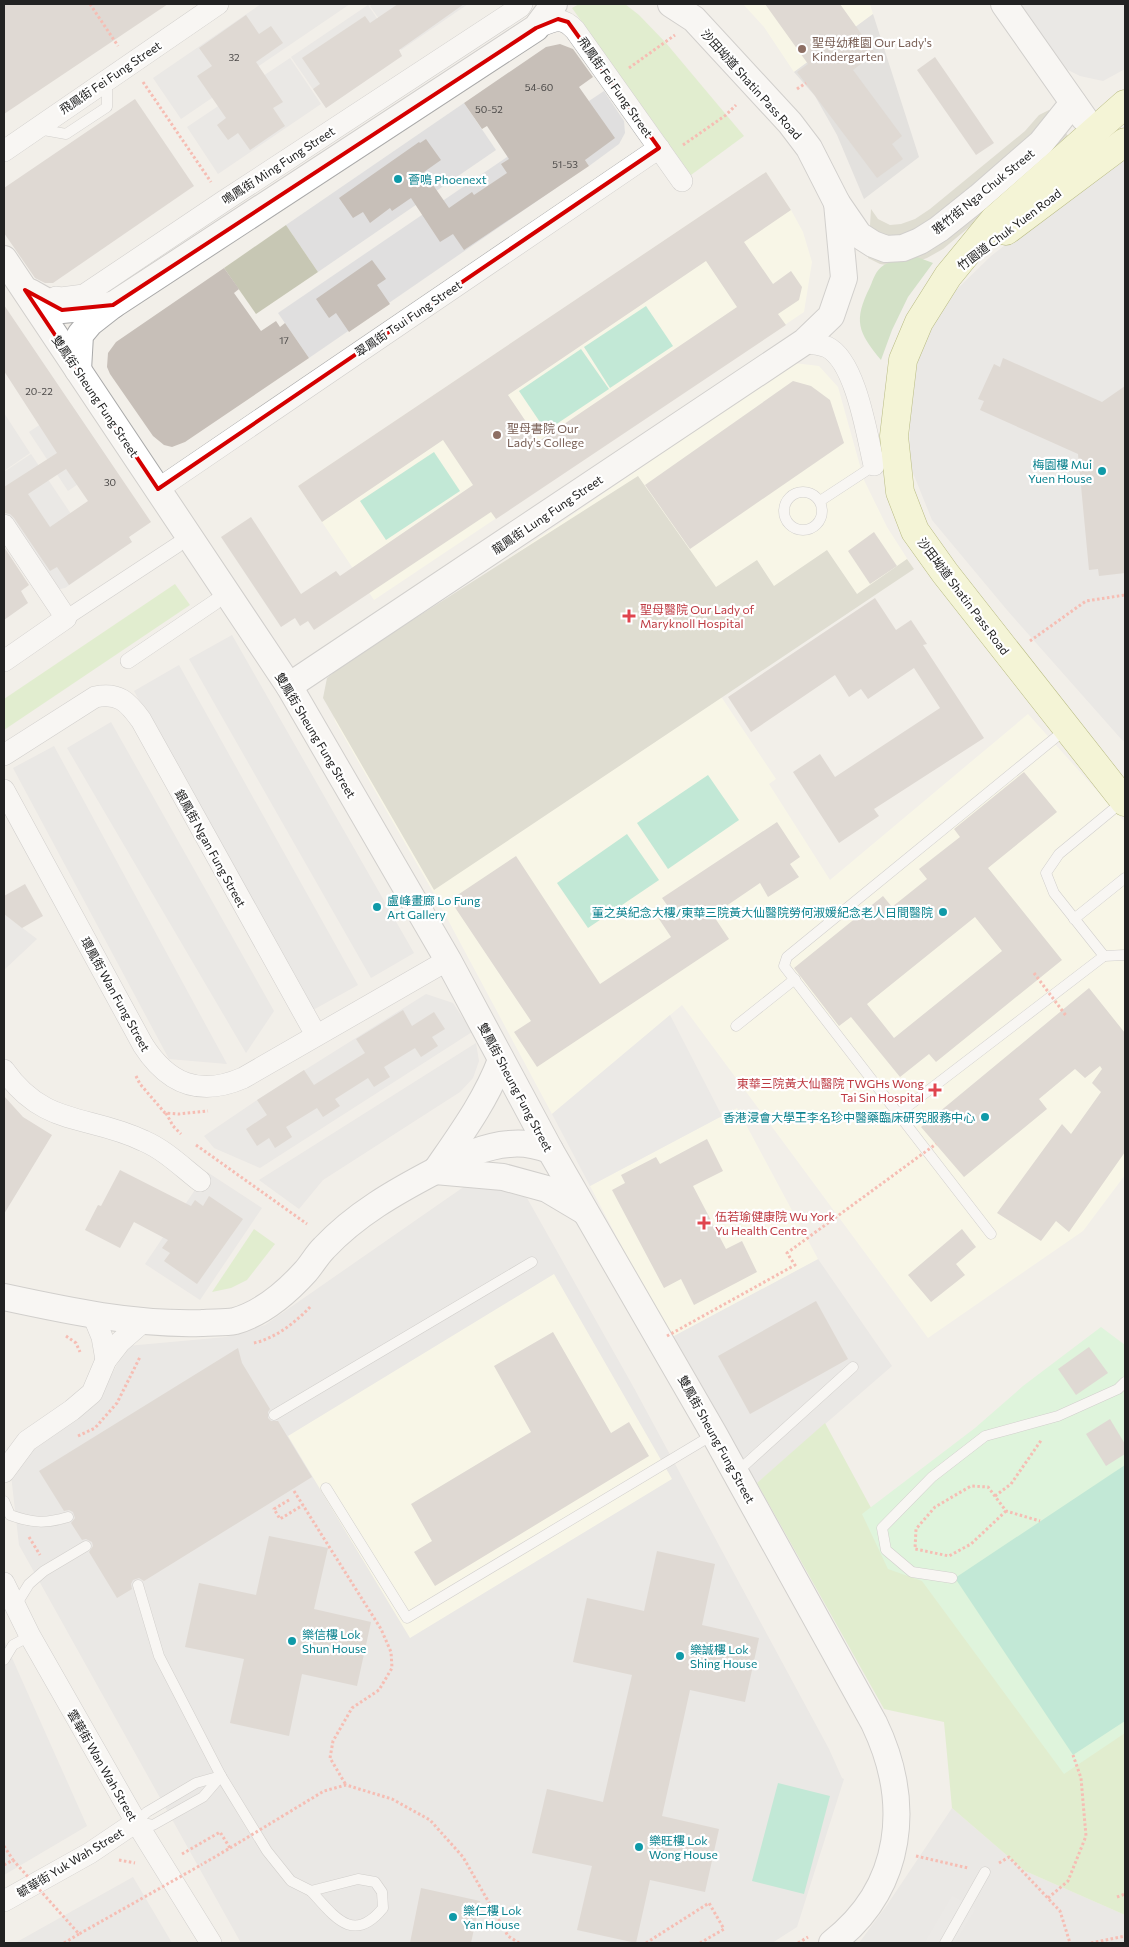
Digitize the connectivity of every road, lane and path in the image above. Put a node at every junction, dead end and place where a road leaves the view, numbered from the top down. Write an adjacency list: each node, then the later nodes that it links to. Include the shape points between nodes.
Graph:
1 (90, 4): 9 (path)
2 (218, 4): 21 (street, 飛鳳街 Fei Fung Street)
3 (522, 4): 27 (street, 鳴鳳街 Ming Fung Street, via 84,295 61,298)
4 (554, 4): 8 (street)
5 (1004, 4): 15 (street)
6 (690, 11): 7 (street, 沙田坳道 Shatin Pass Road); 24 (street, 沙田坳道 Shatin Pass Road, via 790,123 809,148)
7 (670, 15): 10 (path, via 677,34)
8 (536, 28): 10 (street, 飛鳳街 Fei Fung Street, via 558,19 568,22); 28 (street)
9 (116, 42)
10 (610, 81): 19 (street, 飛鳳街 Fei Fung Street)
11 (143, 82): 23 (path)
12 (806, 83): 13 (path)
13 (797, 89)
14 (730, 98): 18 (path, via 736,105 726,115)
15 (1074, 103): 17 (street); 24 (street, 雅竹街 Nga Chuk Street, via 1041,143 958,215 904,248 886,249 859,235)
16 (1125, 104): 17 (main road, 竹園道 Chuk Yuen Road)
17 (1093, 131): 20 (street); 26 (main road, 竹園道 Chuk Yuen Road, via 994,220)
18 (681, 146)
19 (659, 148): 22 (street, 飛鳳街 Fei Fung Street); 32 (street, 翠鳳街 Tsui Fung Street)
20 (1117, 148): 26 (main road, 竹園道 Chuk Yuen Road)
21 (4, 151)
22 (682, 181)
23 (212, 183)
24 (837, 203): 29 (street, 龍鳳街 Lung Fung Street, via 844,278 831,316)
25 (4, 259): 27 (street, 雙鳳街 Sheung Fung Street)
26 (948, 276): 31 (main road, 沙田坳道 Shatin Pass Road, via 919,322 903,360 894,436)
27 (25, 290): 28 (street, via 62,310); 30 (street, 雙鳳街 Sheung Fung Street)
28 (114, 304): 30 (street, via 80,335)
29 (804, 342): 31 (street, via 828,348 842,361 855,385); 42 (street, 龍鳳街 Lung Fung Street)
30 (78, 370): 32 (street, 雙鳳街 Sheung Fung Street)
31 (885, 467): 33 (lane); 43 (main road, 沙田坳道 Shatin Pass Road, via 900,492 915,531)
32 (158, 489): 42 (street, 雙鳳街 Sheung Fung Street)
33 (820, 501)
34 (4, 525): 38 (street)
35 (177, 545): 38 (street)
36 (1125, 594): 39 (path, via 1086,601)
37 (215, 602): 41 (street)
38 (69, 616): 40 (street)
39 (1026, 645)
40 (4, 661)
41 (128, 661)
42 (289, 686): 51 (street, 雙鳳街 Sheung Fung Street)
43 (1067, 728): 46 (main road, 沙田坳道 Shatin Pass Road); 53 (lane, via 787,957 784,966)
44 (4, 755): 56 (street, 銀鳳街 Ngan Fung Street, via 95,696 105,694 125,701 141,720)
45 (4, 790): 56 (street, 環鳳街 Wan Fung Street, via 143,1045 165,1072 190,1085 230,1084)
46 (1125, 801): 48 (lane, via 1059,854 1046,872 1054,893)
47 (1125, 878): 48 (lane)
48 (1074, 919): 50 (lane)
49 (1125, 954): 50 (lane)
50 (1104, 956): 60 (lane)
51 (448, 960): 56 (street, 環鳳街 Wan Fung Street); 57 (street, 雙鳳街 Sheung Fung Street)
52 (1034, 972): 54 (path, bridge)
53 (795, 979): 55 (lane); 60 (lane)
54 (1068, 1018)
55 (736, 1026)
56 (316, 1035)
57 (501, 1060): 64 (street, 雙鳳街 Sheung Fung Street); 65 (street, via 477,1110)
58 (4, 1070): 66 (street, via 19,1090 38,1105 144,1140)
59 (165, 1113): 61 (path)
60 (899, 1113): 69 (lane)
61 (182, 1136)
62 (190, 1141): 68 (path)
63 (936, 1144): 75 (path, bridge, via 788,1253 795,1265)
64 (550, 1150): 65 (street, via 530,1144 508,1144 472,1152); 67 (street, 雙鳳街 Sheung Fung Street)
65 (435, 1171): 67 (street, via 503,1177 547,1189); 73 (street, via 401,1188 359,1217 324,1248 282,1295 257,1312 234,1321)
66 (200, 1181)
67 (587, 1213): 83 (street, 雙鳳街 Sheung Fung Street)
68 (306, 1224)
69 (991, 1234)
70 (532, 1262): 81 (lane)
71 (4, 1297): 72 (street)
72 (93, 1315): 73 (street); 78 (street, via 102,1337)
73 (144, 1321): 78 (street, via 120,1342)
74 (64, 1335): 76 (path, via 76,1344)
75 (667, 1336)
76 (82, 1356)
77 (140, 1357): 84 (path, via 117,1403 95,1428)
78 (106, 1360): 85 (street, via 92,1393 27,1441)
79 (853, 1367): 86 (lane)
80 (1125, 1382): 82 (lane)
81 (274, 1415)
82 (1058, 1416): 89 (path, via 1011,1484); 99 (lane, via 985,1436 932,1477 882,1528 886,1550 912,1572)
83 (714, 1434): 86 (street, 雙鳳街 Sheung Fung Street); 87 (lane, via 407,1618)
84 (71, 1439)
85 (4, 1472)
86 (736, 1473): 123 (street, 雙鳳街 Sheung Fung Street, via 874,1723 886,1746 892,1770 897,1823 894,1850 885,1877 872,1902 855,1923)
87 (326, 1488)
88 (294, 1491): 92 (path)
89 (995, 1496): 93 (path); 93 (path, via 988,1487 971,1486 935,1507 916,1529 916,1550 950,1556 971,1544)
90 (290, 1500): 92 (path, via 274,1509 280,1519)
91 (4, 1501): 95 (lane, via 10,1515)
92 (303, 1505): 107 (path, via 381,1629 391,1652 392,1668 379,1690 352,1708 333,1741 330,1758)
93 (1006, 1512): 96 (path)
94 (68, 1518): 95 (lane, via 50,1523)
95 (26, 1521): 98 (path)
96 (1040, 1521)
97 (86, 1546): 98 (lane)
98 (44, 1571): 102 (lane, via 29,1584)
99 (952, 1578)
100 (4, 1583): 102 (street, 雲華街 Wan Wah Street)
101 (138, 1585): 106 (lane, via 159,1656)
102 (16, 1606): 103 (street, 雲華街 Wan Wah Street)
103 (16, 1642): 104 (lane); 108 (street, 雲華街 Wan Wah Street)
104 (4, 1660)
105 (1073, 1755): 119 (path, via 1081,1778 1086,1836 1068,1881)
106 (222, 1776): 108 (lane, via 196,1783); 108 (lane, via 203,1797 154,1825); 116 (lane, via 267,1851 291,1881)
107 (346, 1785): 111 (path, bridge, via 324,1791); 126 (path, via 392,1798 430,1820 463,1857 508,1936)
108 (136, 1822): 120 (street, 毓華街 Yuk Wah Street, via 90,1853); 125 (street, 雲華街 Wan Wah Street)
109 (4, 1846): 113 (path)
110 (196, 1846): 111 (path, via 220,1832)
111 (230, 1848): 121 (path, bridge)
112 (907, 1853): 115 (path)
113 (13, 1860): 114 (path, bridge); 121 (path, bridge)
114 (4, 1865)
115 (985, 1872): 119 (path, via 1009,1857); 130 (lane)
116 (311, 1891): 116 (lane, via 358,1879 375,1882 382,1892 383,1908 374,1919 360,1926 346,1924)
117 (1125, 1894): 118 (path)
118 (1117, 1897)
119 (1048, 1898): 131 (path, via 1060,1911)
120 (4, 1901)
121 (79, 1934): 124 (path)
122 (1125, 1936): 132 (path)
123 (823, 1938): 129 (path)
124 (64, 1943)
125 (211, 1943)
126 (519, 1943)
127 (646, 1943): 128 (path, via 709,1903 724,1929)
128 (700, 1943)
129 (798, 1943)
130 (945, 1943)
131 (1070, 1943)
132 (1091, 1943)

